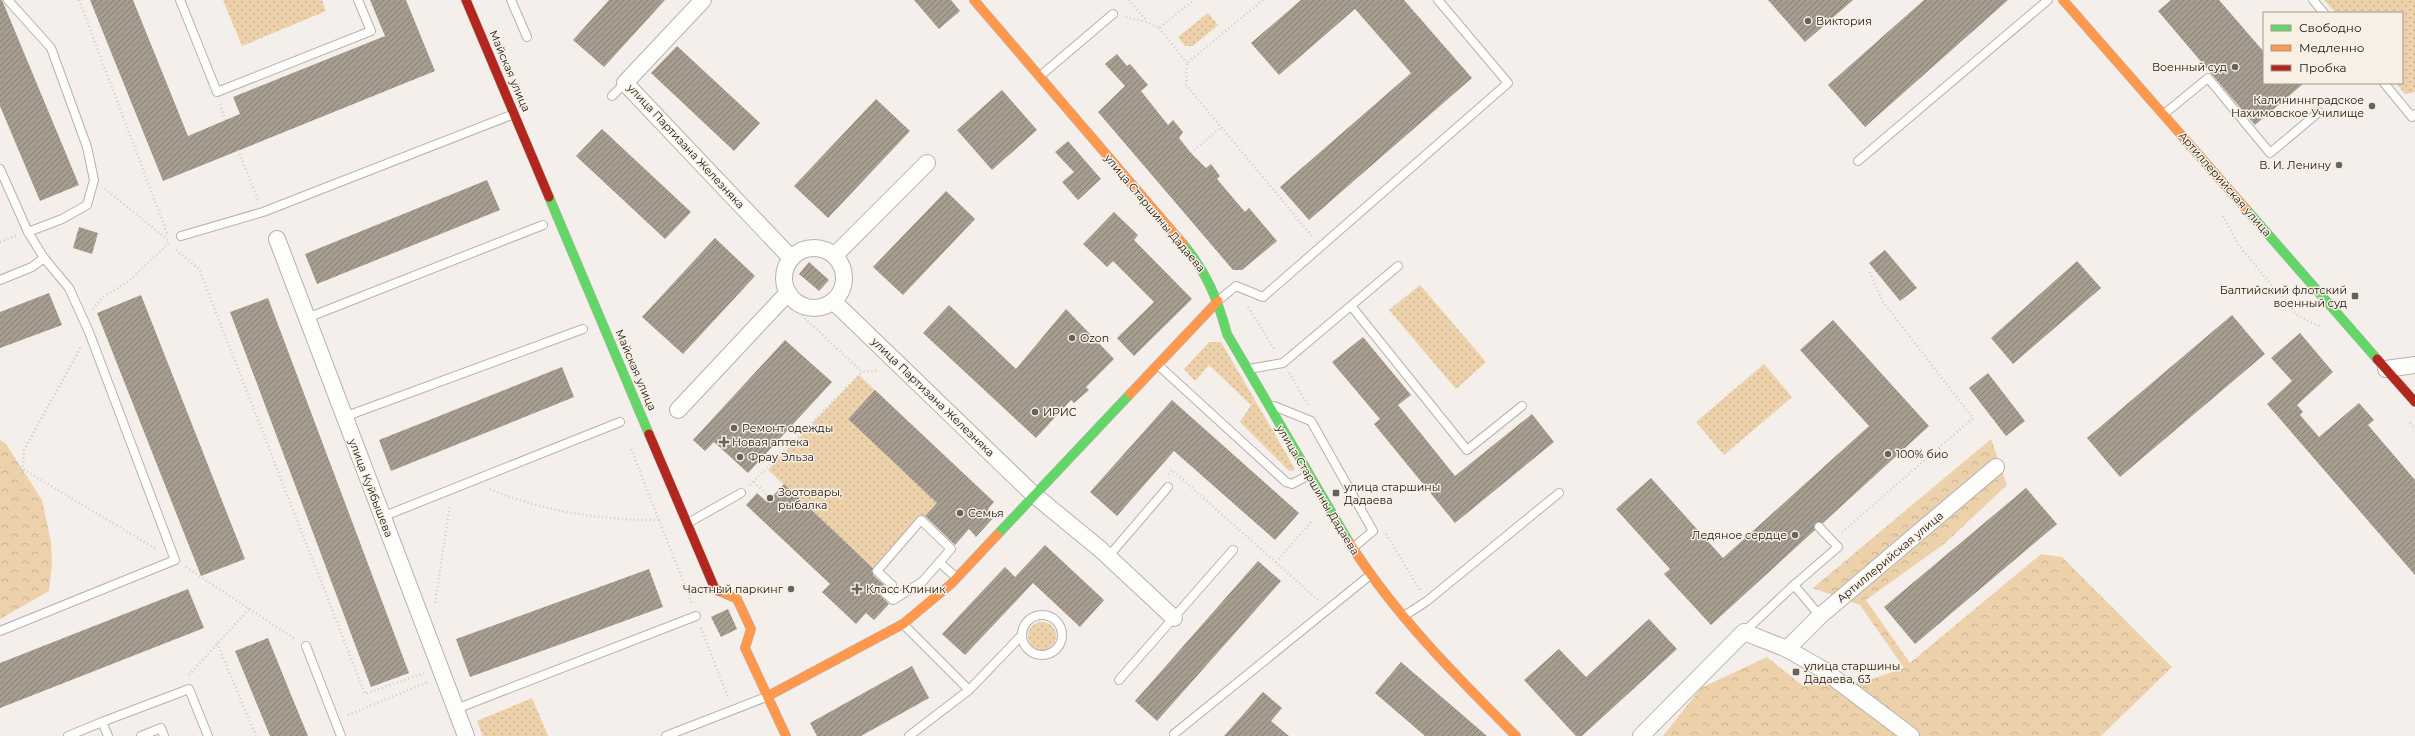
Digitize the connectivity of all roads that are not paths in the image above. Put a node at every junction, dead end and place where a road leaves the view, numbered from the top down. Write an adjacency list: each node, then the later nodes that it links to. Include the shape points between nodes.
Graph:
1 (8, 0): 27 (lane, via 51,48 87,147 94,180 87,205 62,220)
2 (180, 0): 3 (lane, via 217,92 371,31)
3 (358, 0)
4 (466, 0): 20 (street, Майская улица)
5 (511, 0): 14 (lane)
6 (703, 0): 16 (street, улица Партизана Железняка)
7 (974, 0): 15 (street, улица Старшины Дадаева)
8 (1438, 0): 37 (lane, via 1508,83 1263,297 1236,286)
9 (2048, 0): 23 (lane)
10 (2063, 0): 21 (street, Артиллерийская улица)
11 (2313, 0): 12 (lane)
12 (2323, 12)
13 (1114, 14): 15 (lane)
14 (527, 37)
15 (1039, 76): 37 (street, улица Старшины Дадаева, via 1186,247 1206,275)
16 (625, 83): 18 (lane); 32 (street, улица Партизана Железняка)
17 (2385, 84): 22 (lane, via 2412,117)
18 (612, 96)
19 (2319, 112): 21 (lane, via 2270,153 2208,78)
20 (515, 114): 28 (lane, via 263,212); 58 (street, Майская улица)
21 (2163, 114): 43 (street, Артиллерийская улица)
22 (2415, 114)
23 (1858, 161)
24 (927, 163): 30 (street)
25 (0, 169): 27 (lane)
26 (543, 225): 39 (lane)
27 (28, 232): 31 (lane)
28 (181, 236)
29 (277, 239): 39 (street, улица Куйбышева)
30 (835, 255): 32 (street, via 816,247 798,252); 36 (street, via 844,271 844,280 843,288)
31 (44, 258): 34 (lane, via 32,267); 72 (lane, via 69,288 89,332 175,560)
32 (791, 258): 35 (street, via 785,268)
33 (1398, 266): 38 (lane)
34 (0, 280)
35 (786, 296): 36 (street, via 806,307 816,308); 48 (street)
36 (833, 301): 56 (street, улица Партизана Железняка)
37 (1218, 301): 41 (street); 44 (street, улица Старшины Дадаева, via 1227,334)
38 (1352, 307): 44 (lane, via 1283,363); 47 (lane, via 1467,450)
39 (307, 318): 49 (street, улица Куйбышева)
40 (583, 329): 49 (lane)
41 (1158, 364): 52 (lane, via 1286,482 1292,484); 56 (street)
42 (2415, 365): 43 (street)
43 (2386, 369): 45 (street, Артиллерийская улица)
44 (1247, 370): 46 (street, улица Старшины Дадаева)
45 (2415, 402)
46 (1267, 403): 52 (street, улица Старшины Дадаева); 60 (lane, via 1311,421 1373,531)
47 (1522, 406)
48 (678, 410)
49 (344, 417): 57 (street, улица Куйбышева)
50 (620, 422): 57 (lane)
51 (1996, 466): 68 (street, Артиллерийская улица)
52 (1308, 475): 60 (street, улица Старшины Дадаева)
53 (1168, 487): 62 (lane)
54 (1559, 493): 69 (lane)
55 (741, 494): 58 (lane)
56 (1033, 494): 62 (street, улица Партизана Железняка); 65 (street)
57 (382, 517): 82 (street, улица Куйбышева)
58 (688, 523): 81 (street, Майская улица, via 715,589 737,599 740,605 750,629 746,648)
59 (1819, 527): 66 (lane, via 1838,547)
60 (1351, 548): 64 (street, улица Старшины Дадаева)
61 (1233, 550): 70 (lane)
62 (1108, 557): 70 (street, улица Партизана Железняка)
63 (940, 563): 63 (lane, via 922,582 893,600 885,592 892,585 877,571 921,520 951,549); 65 (lane)
64 (1370, 576): 69 (street, улица Старшины Дадаева); 84 (lane, via 1327,608)
65 (957, 578): 71 (street)
66 (1794, 585): 68 (lane); 73 (lane)
67 (696, 616): 82 (lane)
68 (1820, 616): 76 (street, Артиллерийская улица)
69 (1404, 617): 95 (street, улица Старшины Дадаева, via 1476,697)
70 (1174, 618): 79 (lane)
71 (903, 624): 78 (street); 80 (lane)
72 (0, 631)
73 (1744, 632): 76 (street); 96 (street)
74 (1020, 636): 74 (lane, via 1026,622 1040,614 1055,620 1063,634 1058,649 1043,656 1028,651); 80 (lane)
75 (306, 646): 90 (lane)
76 (1787, 649): 97 (street, via 1822,669)
77 (828, 651): 78 (lane)
78 (833, 662): 81 (street)
79 (1119, 680)
80 (968, 690): 94 (lane)
81 (768, 696): 92 (lane); 93 (street, Майская улица)
82 (456, 709): 91 (street, улица Куйбышева)
83 (102, 722): 85 (lane); 86 (lane); 89 (lane, via 189,689)
84 (1174, 734)
85 (68, 736)
86 (108, 736)
87 (141, 736): 88 (lane, via 161,728)
88 (164, 736)
89 (208, 736)
90 (342, 736)
91 (466, 736)
92 (666, 736)
93 (786, 736)
94 (909, 736)
95 (1516, 736)
96 (1641, 736)
97 (1911, 736)

